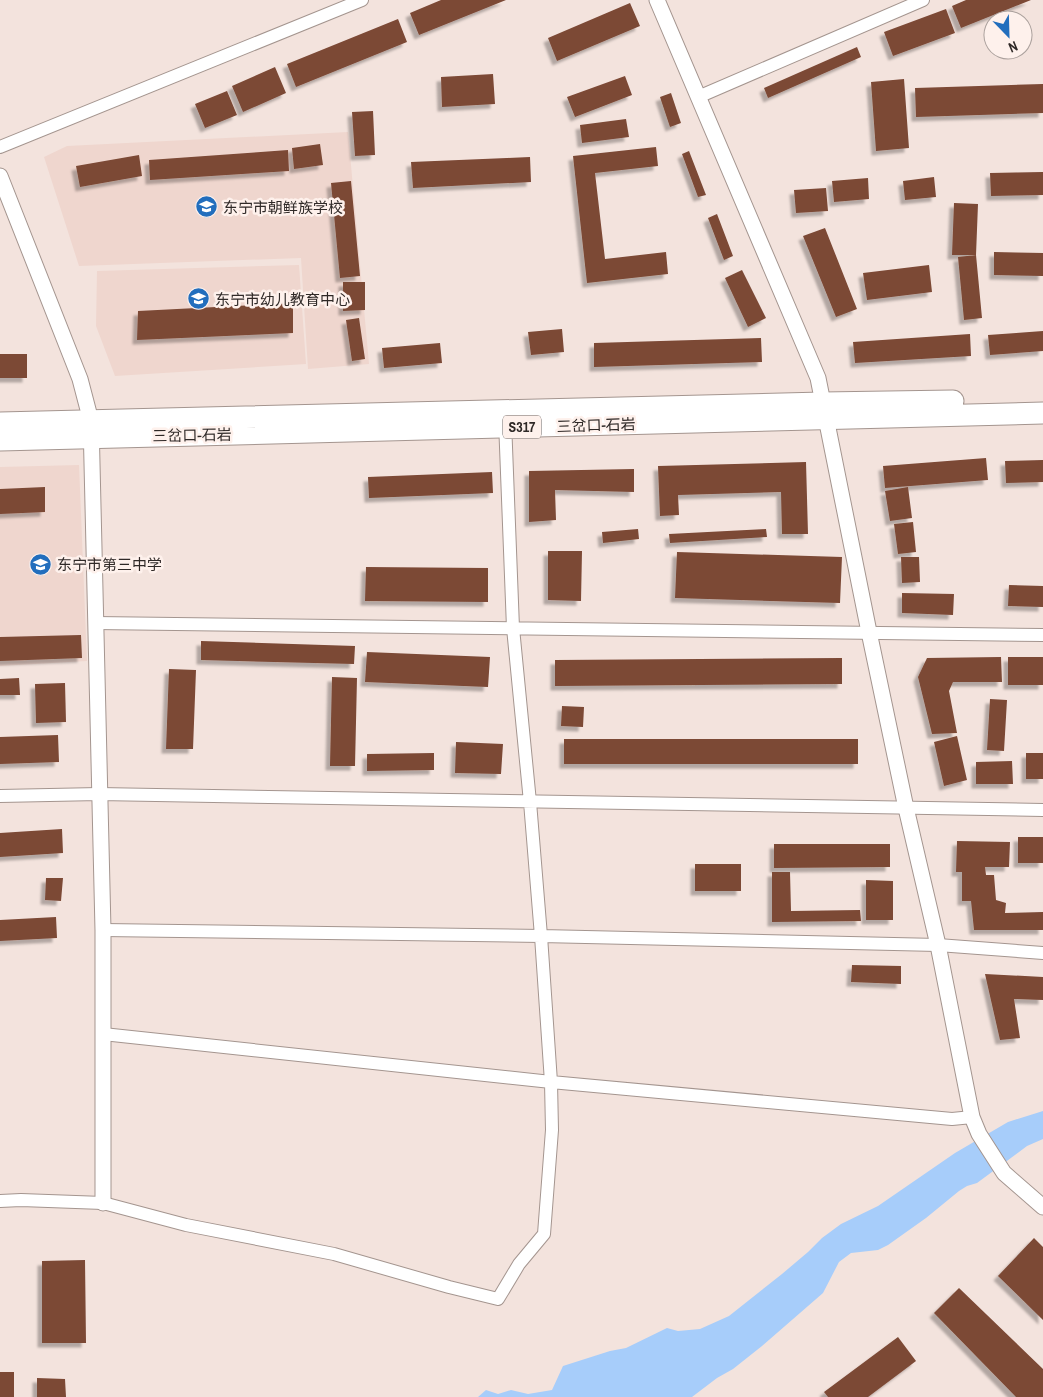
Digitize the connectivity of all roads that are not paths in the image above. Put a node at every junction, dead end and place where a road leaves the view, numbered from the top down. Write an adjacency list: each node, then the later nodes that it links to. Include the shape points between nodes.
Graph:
1 (362, 0): 5 (street)
2 (657, 0): 4 (street)
3 (923, 0): 4 (street)
4 (698, 97): 8 (street, via 818,378)
5 (0, 147)
6 (0, 176): 12 (street, via 78,373)
7 (1043, 400): 8 (highway, 三岔口-石岩 / S317)
8 (825, 411): 9 (highway, 三岔口-石岩 / S317); 10 (highway, 三岔口-石岩 / S317); 16 (street)
9 (1043, 413)
10 (505, 420): 12 (highway, 三岔口-石岩 / S317); 15 (street)
11 (0, 423): 12 (highway, 三岔口-石岩 / S317)
12 (91, 429): 13 (highway, 三岔口-石岩 / S317); 14 (street)
13 (0, 440)
14 (95, 623): 15 (street); 18 (street)
15 (514, 628): 16 (street); 20 (street)
16 (868, 632): 17 (street); 21 (street)
17 (1043, 635)
18 (99, 794): 19 (street); 20 (street); 23 (street)
19 (0, 796)
20 (530, 802): 21 (street); 24 (street)
21 (906, 808): 22 (street); 25 (street)
22 (1043, 810)
23 (103, 930): 24 (street); 27 (street)
24 (541, 936): 25 (street); 28 (street)
25 (938, 944): 26 (street); 29 (street)
26 (1043, 954)
27 (103, 1034): 28 (street); 32 (street)
28 (551, 1082): 29 (street, via 952,1119); 32 (street, via 552,1130 544,1234 519,1264 498,1298 334,1254 186,1225)
29 (972, 1117): 30 (street, via 1004,1173)
30 (1040, 1200)
31 (0, 1201): 32 (street)
32 (103, 1203)

